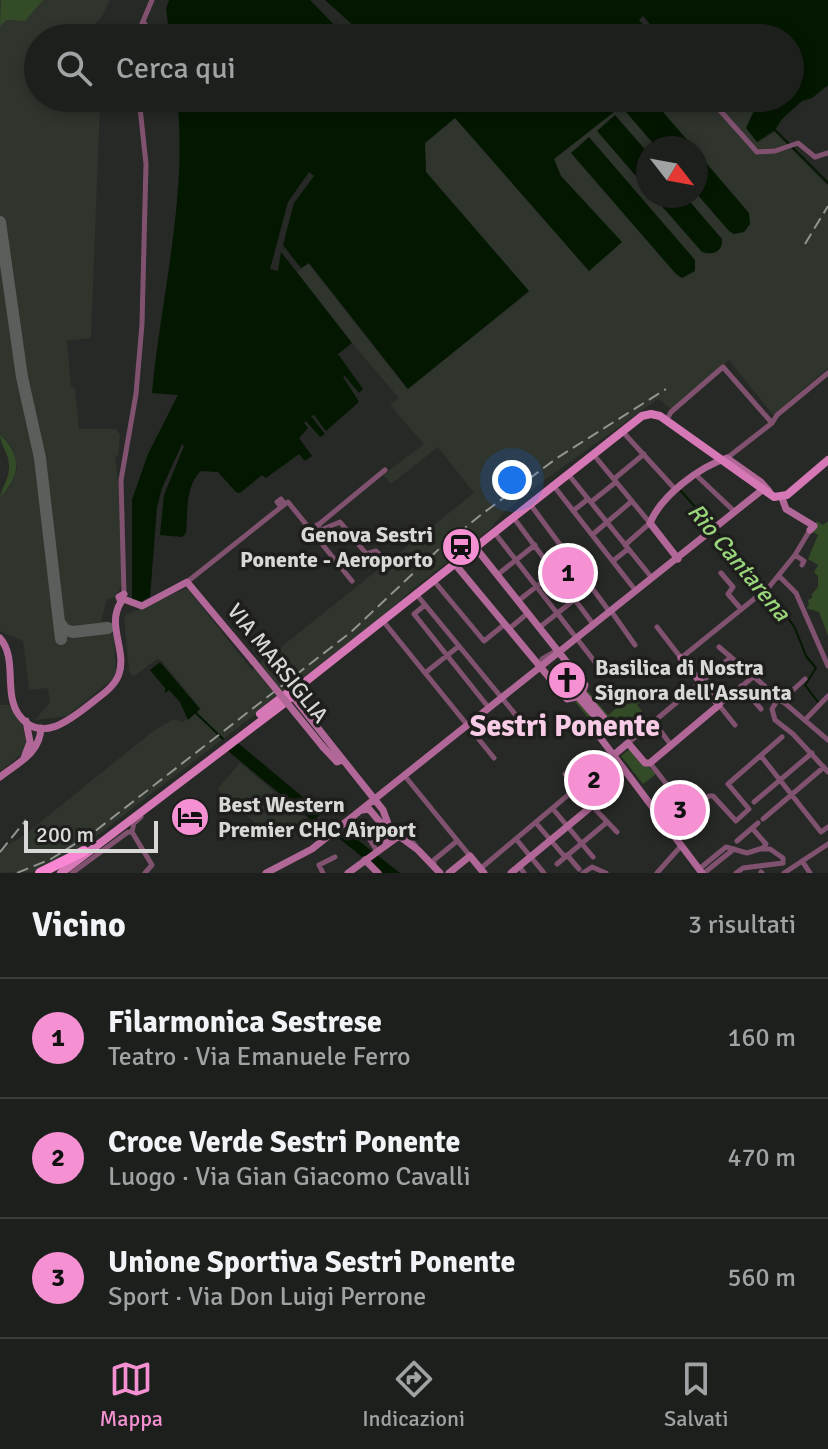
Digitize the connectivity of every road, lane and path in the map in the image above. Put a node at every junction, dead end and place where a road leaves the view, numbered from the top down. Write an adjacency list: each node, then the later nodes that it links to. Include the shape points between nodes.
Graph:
1 (152, 0): 2 (street)
2 (145, 22)
3 (140, 112): 59 (street, via 146,164 142,324 121,480)
4 (721, 112): 5 (street, via 757,152 800,143 815,157)
5 (828, 153)
6 (826, 375): 7 (street); 9 (street)
7 (828, 383)
8 (666, 421): 9 (street, via 723,367); 10 (main road, via 647,414); 13 (main road)
9 (772, 423): 13 (street)
10 (622, 430): 11 (main road); 12 (street)
11 (593, 453): 16 (main road); 18 (street)
12 (644, 454): 18 (street); 20 (street)
13 (723, 459): 17 (street); 21 (main road); 22 (street)
14 (828, 460): 22 (main road)
15 (385, 470): 31 (street)
16 (567, 473): 19 (main road); 23 (street)
17 (696, 475): 20 (street); 27 (street)
18 (615, 480): 23 (street); 24 (street)
19 (552, 485): 25 (main road); 26 (street)
20 (675, 489): 30 (street)
21 (762, 490): 22 (main road); 27 (street)
22 (778, 498): 32 (street)
23 (590, 501): 26 (street); 29 (street)
24 (632, 501): 29 (street); 30 (street)
25 (529, 503): 28 (main road); 41 (street)
26 (573, 511): 35 (street)
27 (735, 512): 43 (street)
28 (513, 516): 34 (main road); 36 (street)
29 (607, 522): 35 (street); 38 (street)
30 (650, 523): 38 (street); 43 (street)
31 (317, 525): 33 (street); 39 (street, via 321,530 340,522)
32 (813, 528): 40 (street)
33 (312, 530): 54 (street); 55 (street, via 288,502)
34 (493, 531): 37 (main road); 42 (street)
35 (592, 535): 44 (street)
36 (535, 545): 42 (street); 48 (street)
37 (475, 547): 45 (main road); 50 (street)
38 (626, 547): 44 (street); 52 (street)
39 (366, 554): 39 (street, via 376,551 380,559 374,563)
40 (795, 555): 46 (street); 51 (street)
41 (569, 558): 47 (street); 48 (street)
42 (517, 559): 50 (street); 56 (street)
43 (678, 559): 52 (street)
44 (613, 561): 57 (street)
45 (454, 563): 53 (main road); 69 (street)
46 (803, 563)
47 (574, 564): 48 (street); 64 (street)
48 (555, 573): 56 (street); 60 (street)
49 (721, 573): 63 (street, via 733,587 728,594)
50 (497, 575): 61 (street)
51 (779, 576): 63 (street); 81 (street, via 796,593)
52 (652, 578): 57 (street)
53 (433, 580): 58 (main road); 69 (street, via 484,641)
54 (352, 581)
55 (187, 582): 59 (street, via 140,606); 115 (street, VIA MARSIGLIA, bridge, via 323,747 337,762)
56 (537, 586): 61 (street); 66 (street)
57 (636, 591): 64 (street)
58 (416, 594): 62 (street); 67 (main road)
59 (125, 599): 102 (street, via 115,617 118,678 67,722)
60 (574, 600): 66 (street); 68 (street)
61 (518, 601): 65 (street)
62 (425, 605): 75 (street); 78 (street, via 414,614)
63 (741, 609): 79 (street)
64 (611, 612): 68 (street); 74 (street)
65 (528, 613): 69 (street); 70 (street)
66 (557, 613): 70 (street); 73 (street)
67 (383, 621): 84 (street); 89 (main road)
68 (594, 625): 73 (street)
69 (508, 626): 82 (street)
70 (540, 627): 77 (street)
71 (657, 627): 79 (street)
72 (0, 638): 98 (street, via 7,648 15,707)
73 (576, 639): 77 (street); 83 (street)
74 (635, 645)
75 (459, 646): 78 (street); 92 (street)
76 (719, 647): 80 (street)
77 (561, 652): 82 (street); 90 (street)
78 (447, 655): 84 (street); 95 (street)
79 (681, 658): 87 (street)
80 (730, 658): 85 (street); 87 (street)
81 (828, 666)
82 (541, 667): 90 (street, via 567,699); 92 (street)
83 (602, 671)
84 (425, 673): 101 (street)
85 (753, 677): 88 (street); 93 (street)
86 (805, 679): 93 (street)
87 (700, 682): 94 (street); 99 (street)
88 (741, 686): 94 (street); 96 (street)
89 (296, 692): 115 (street); 131 (main road); 153 (main road)
90 (582, 692): 111 (street, via 602,720 599,736)
91 (828, 696): 97 (street)
92 (502, 698): 95 (street); 103 (street)
93 (780, 700): 97 (street); 110 (street, via 772,715)
94 (719, 705): 100 (street); 108 (street)
95 (490, 708): 101 (street)
96 (761, 709)
97 (805, 720): 105 (street)
98 (26, 721): 102 (street); 109 (street)
99 (653, 721): 106 (street); 108 (street)
100 (735, 725)
101 (467, 726): 113 (street); 120 (street)
102 (41, 728): 107 (street)
103 (529, 731)
104 (782, 737): 112 (street)
105 (828, 740)
106 (628, 743): 111 (street); 116 (street)
107 (38, 745): 109 (street); 114 (street)
108 (671, 745): 116 (street)
109 (29, 747): 114 (street)
110 (812, 753): 118 (street); 122 (street)
111 (614, 754): 117 (street); 132 (street)
112 (761, 756): 122 (street); 132 (street, via 728,784 749,809 736,821 713,796 675,822 667,814)
113 (494, 758)
114 (23, 760): 121 (street)
115 (343, 760): 126 (street)
116 (650, 763): 129 (street, via 679,800)
117 (596, 769): 123 (street); 124 (street)
118 (826, 770): 125 (street)
119 (565, 774): 123 (street)
120 (404, 775): 126 (street); 144 (street)
121 (0, 777)
122 (781, 781): 125 (street); 127 (street)
123 (576, 787): 128 (street); 130 (street)
124 (612, 789)
125 (792, 794): 137 (street, via 821,832); 138 (street)
126 (374, 800): 133 (street); 139 (street, via 387,817)
127 (754, 802)
128 (592, 806): 135 (street); 136 (street)
129 (670, 807)
130 (553, 809): 134 (street); 136 (street)
131 (142, 812): 140 (street); 174 (main road)
132 (660, 816): 150 (street)
133 (349, 821): 139 (street, via 368,808); 177 (street, via 312,849)
134 (536, 823): 142 (street); 143 (street)
135 (606, 823): 141 (street); 147 (street)
136 (567, 826): 143 (street); 147 (street)
137 (828, 827)
138 (752, 828): 145 (street); 148 (street)
139 (388, 830): 146 (street); 152 (street, via 405,833); 154 (street, via 370,840)
140 (132, 832): 175 (street); 176 (street, via 152,865)
141 (617, 832)
142 (516, 839): 159 (street); 167 (street)
143 (550, 840): 157 (street); 159 (street)
144 (457, 841): 156 (street); 162 (street)
145 (737, 841)
146 (386, 844): 152 (street, via 399,836); 154 (street)
147 (581, 844): 157 (street); 160 (street)
148 (766, 844): 151 (street); 155 (street, via 781,855)
149 (828, 844): 163 (street)
150 (681, 846): 171 (street); 183 (street)
151 (761, 849): 171 (street, via 747,853 725,848); 184 (street, via 770,849 783,863)
152 (418, 850): 162 (street)
153 (84, 851): 172 (highway); 173 (main road)
154 (376, 851): 161 (street)
155 (785, 852)
156 (470, 856): 167 (street); 169 (street)
157 (566, 856): 164 (street); 168 (street)
158 (335, 857): 178 (street, via 319,865)
159 (530, 857): 165 (street); 170 (street)
160 (593, 857)
161 (365, 860): 166 (street); 179 (street)
162 (433, 860): 180 (street)
163 (802, 861): 185 (street); 186 (street)
164 (557, 864)
165 (521, 870): 181 (street)
166 (351, 871)
167 (482, 871)
168 (581, 871): 182 (street, via 592,867)
169 (450, 872)
170 (542, 872)
171 (701, 872)
172 (40, 873)
173 (51, 873)
174 (61, 873)
175 (72, 873)
176 (145, 873)
177 (266, 873)
178 (323, 873)
179 (378, 873)
180 (440, 873)
181 (511, 873)
182 (606, 873)
183 (657, 873)
184 (736, 873)
185 (784, 873)
186 (810, 873)

